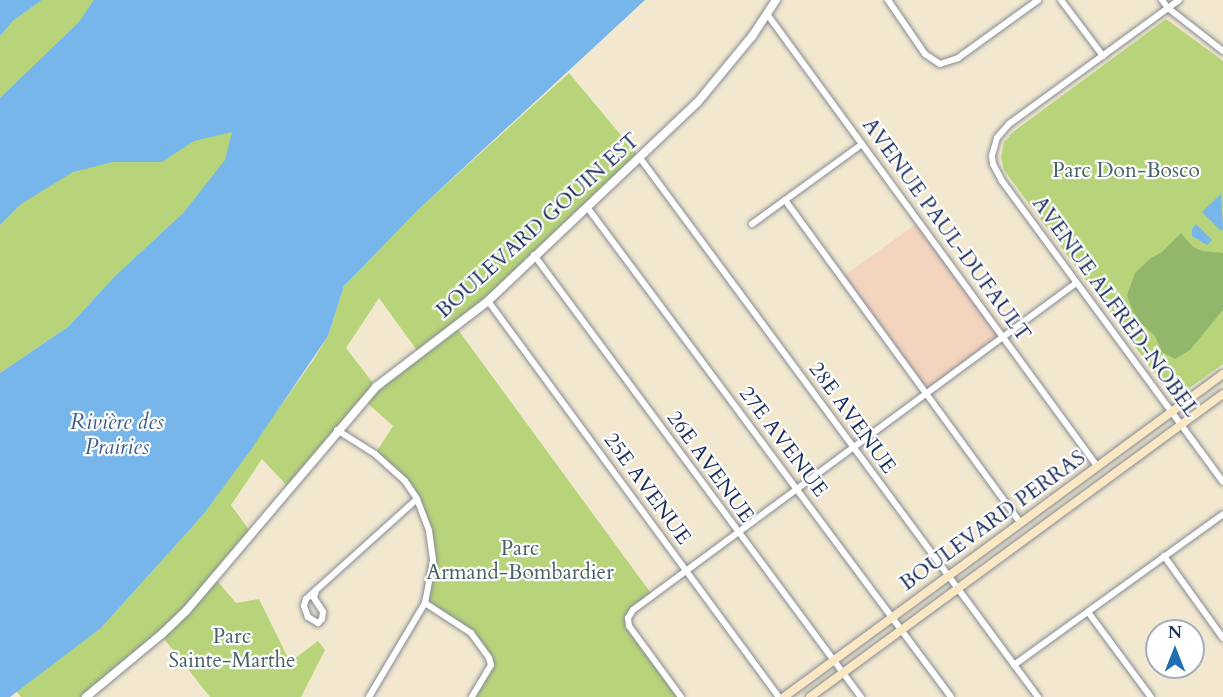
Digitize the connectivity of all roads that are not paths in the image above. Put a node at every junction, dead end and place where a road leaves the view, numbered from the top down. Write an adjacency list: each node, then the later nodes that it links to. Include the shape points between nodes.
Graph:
1 (776, 0): 8 (street, BOULEVARD GOUIN EST)
2 (888, 0): 3 (street, via 925,54 940,64 958,58)
3 (1038, 0)
4 (1061, 0): 10 (street)
5 (1162, 0): 7 (street)
6 (1179, 0): 7 (street)
7 (1168, 8): 9 (street); 10 (street)
8 (767, 14): 11 (street, AVENUE PAUL-DUFAULT); 12 (street, BOULEVARD GOUIN EST, via 704,96)
9 (1223, 51)
10 (1103, 56): 17 (street, AVENUE ALFRED-NOBEL, via 1010,124 993,147 997,173)
11 (862, 144): 13 (street); 19 (street, AVENUE PAUL-DUFAULT)
12 (640, 159): 14 (street, BOULEVARD GOUIN EST); 26 (street, 28E AVENUE)
13 (785, 200): 15 (street); 21 (street)
14 (587, 207): 16 (street, BOULEVARD GOUIN EST); 29 (street, 27E AVENUE)
15 (752, 224)
16 (534, 255): 18 (street, BOULEVARD GOUIN EST); 33 (street, 26E AVENUE)
17 (1076, 283): 19 (street); 23 (street, AVENUE ALFRED-NOBEL)
18 (488, 301): 25 (street, BOULEVARD GOUIN EST, via 376,387); 35 (street, 25E AVENUE)
19 (1003, 336): 21 (street); 27 (street, AVENUE PAUL-DUFAULT)
20 (1223, 374): 23 (main road, BOULEVARD PERRAS)
21 (928, 393): 26 (street); 32 (street)
22 (1223, 394): 24 (main road, BOULEVARD PERRAS)
23 (1171, 411): 24 (street, AVENUE ALFRED-NOBEL); 27 (main road, BOULEVARD PERRAS)
24 (1180, 425): 28 (street, AVENUE ALFRED-NOBEL); 37 (main road, BOULEVARD PERRAS)
25 (337, 430): 30 (street, via 375,454 405,481); 47 (street, BOULEVARD GOUIN EST, via 186,610)
26 (853, 448): 29 (street); 36 (street, 28E AVENUE)
27 (1097, 466): 32 (main road, BOULEVARD PERRAS)
28 (1223, 482)
29 (797, 489): 33 (street); 41 (street, 27E AVENUE)
30 (417, 499): 38 (street); 39 (street, via 429,531 433,561)
31 (1223, 514): 34 (street)
32 (1020, 522): 36 (main road, BOULEVARD PERRAS)
33 (739, 533): 35 (street); 44 (street, 26E AVENUE)
34 (1164, 556): 40 (street); 43 (street)
35 (687, 571): 50 (street, via 633,610 628,618 629,626); 51 (street, 25E AVENUE)
36 (947, 576): 37 (street, 28E AVENUE); 41 (main road, BOULEVARD PERRAS)
37 (957, 589): 42 (main road, BOULEVARD PERRAS); 45 (street, 28E AVENUE)
38 (316, 590): 38 (street, via 304,606 309,619 318,623 323,617 314,598)
39 (425, 603): 48 (street); 49 (street, via 471,633 489,658 490,665)
40 (1088, 612): 45 (street); 57 (street)
41 (892, 617): 42 (street, 27E AVENUE); 44 (main road, BOULEVARD PERRAS)
42 (902, 630): 46 (main road, BOULEVARD PERRAS); 55 (street, 27E AVENUE)
43 (1223, 638)
44 (834, 660): 46 (street, 26E AVENUE); 52 (main road, BOULEVARD PERRAS)
45 (1014, 665): 56 (street, 28E AVENUE)
46 (843, 673): 53 (main road, BOULEVARD PERRAS); 54 (street, 26E AVENUE)
47 (87, 697)
48 (369, 697)
49 (472, 697)
50 (681, 697)
51 (780, 697)
52 (784, 697)
53 (810, 697)
54 (861, 697)
55 (951, 697)
56 (1038, 697)
57 (1151, 697)

